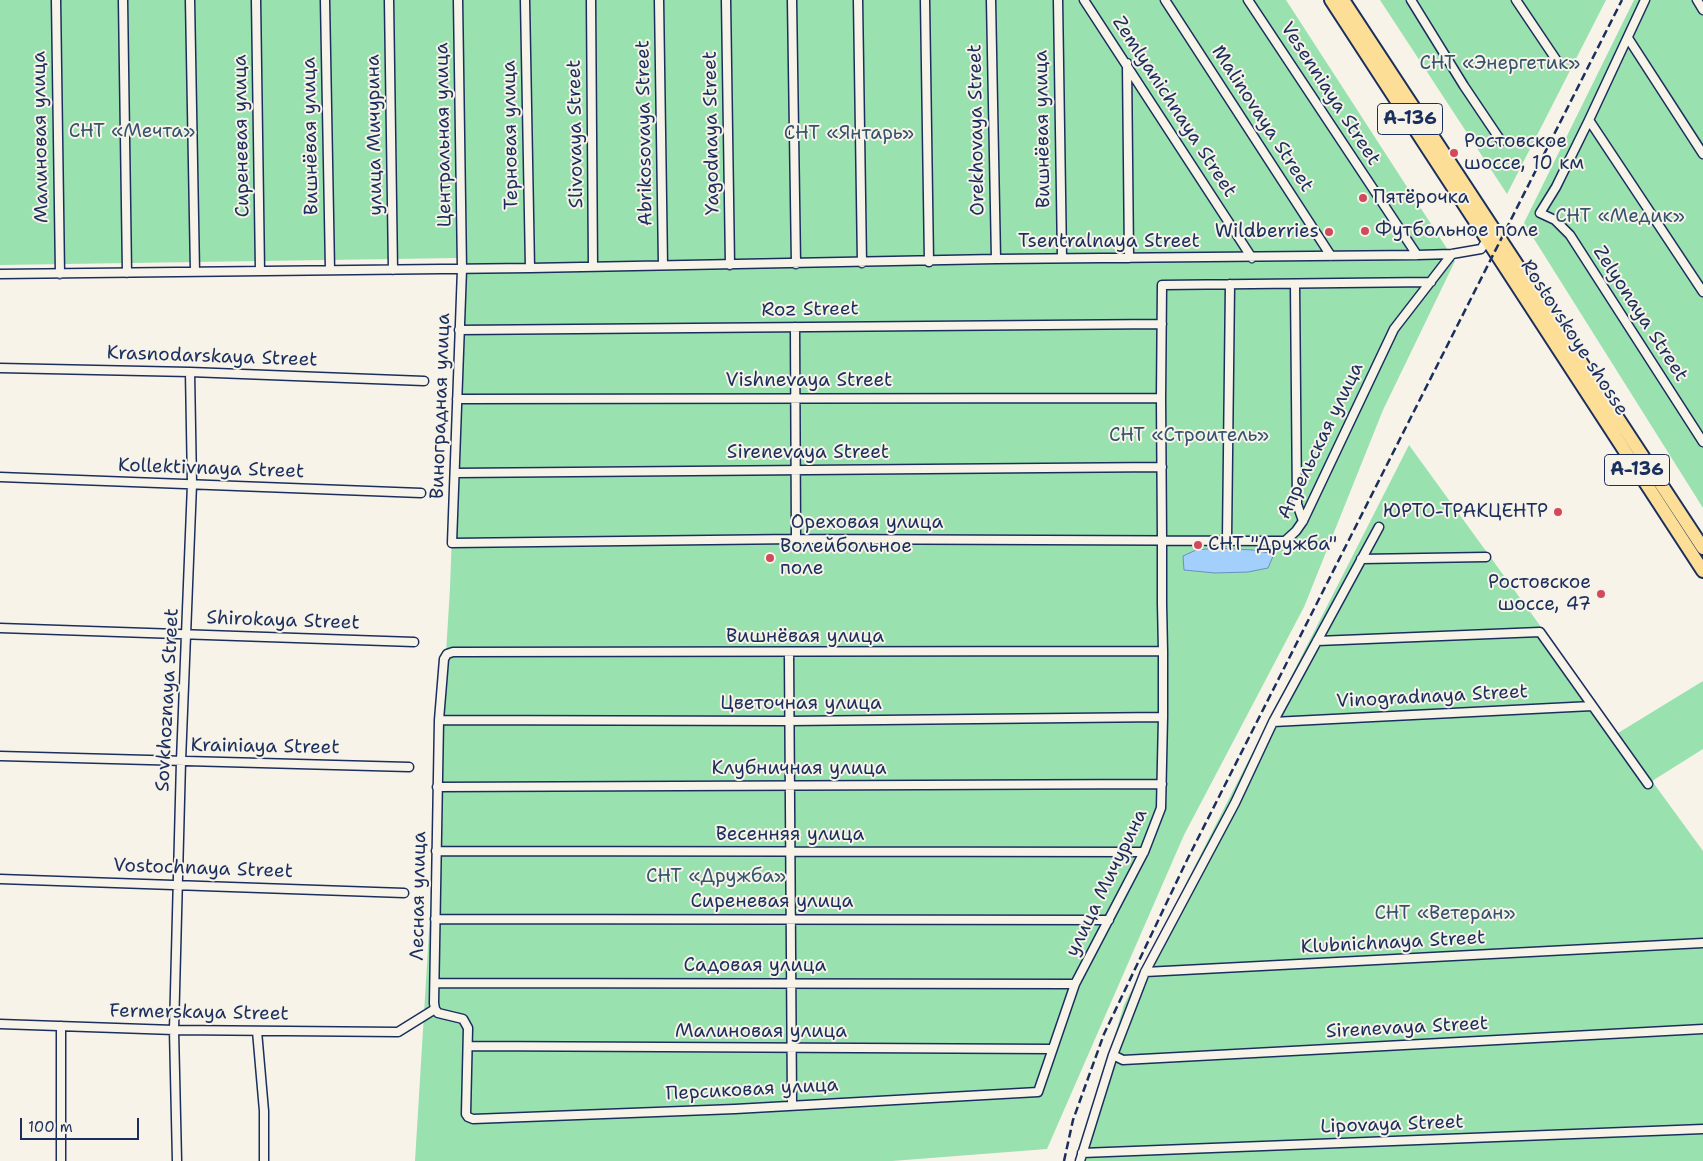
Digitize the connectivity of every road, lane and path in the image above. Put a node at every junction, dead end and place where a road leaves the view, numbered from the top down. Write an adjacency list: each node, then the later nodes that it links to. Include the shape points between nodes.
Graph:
1 (56, 0): 55 (street, Малиновая улица)
2 (123, 0): 53 (street)
3 (190, 0): 52 (street)
4 (256, 0): 51 (street, Сиреневая улица)
5 (325, 0): 49 (street, Вишнёвая улица)
6 (389, 0): 50 (street, улица Мичурина)
7 (458, 0): 48 (street, Центральная улица)
8 (525, 0): 47 (street, Терновая улица)
9 (590, 0): 46 (street, Slivovaya Street)
10 (659, 0): 44 (street, Abrikosovaya Street)
11 (726, 0): 45 (street, Yagodnaya Street)
12 (792, 0): 43 (street)
13 (858, 0): 41 (street)
14 (925, 0): 42 (street)
15 (991, 0): 40 (street, Orekhovaya Street)
16 (1058, 0): 37 (street, Вишнёвая улица)
17 (1084, 0): 28 (street, Zemlyanichnaya Street)
18 (1164, 0): 36 (street, Malinovaya Street)
19 (1248, 0): 35 (street, Vesenniaya Street)
20 (1331, 0): 33 (highway, Rostovskoye shosse / А-136)
21 (1344, 0): 33 (highway, Rostovskoye shosse / А-136)
22 (1411, 0): 31 (street)
23 (1516, 0): 29 (street)
24 (1645, 0): 27 (street)
25 (1697, 0): 26 (street)
26 (1703, 10)
27 (1628, 38): 30 (street); 32 (street)
28 (1126, 62): 38 (street); 39 (street, Zemlyanichnaya Street)
29 (1558, 64)
30 (1589, 120): 59 (street); 69 (street, Zelyonaya Street, via 1540,213 1555,220 1570,235)
31 (1501, 141)
32 (1703, 154)
33 (1491, 234): 34 (street, Tsentralnaya Street, via 1480,249); 82 (highway, Rostovskoye shosse / А-136); 85 (highway, Rostovskoye shosse / А-136)
34 (1452, 254): 35 (street, Tsentralnaya Street); 56 (street, Апрельская улица)
35 (1417, 255): 36 (street, Tsentralnaya Street)
36 (1331, 256): 39 (street, Tsentralnaya Street)
37 (1062, 258): 38 (street, Tsentralnaya Street); 40 (street, Tsentralnaya Street)
38 (1129, 258): 39 (street, Tsentralnaya Street)
39 (1252, 258)
40 (996, 259): 42 (street, Tsentralnaya Street)
41 (862, 262): 42 (street, Tsentralnaya Street); 43 (street, Tsentralnaya Street)
42 (929, 262)
43 (796, 264): 45 (street, Tsentralnaya Street)
44 (663, 265): 45 (street, Tsentralnaya Street); 46 (street, Tsentralnaya Street)
45 (730, 265)
46 (593, 267): 47 (street, Tsentralnaya Street)
47 (530, 268): 48 (street, Tsentralnaya Street)
48 (462, 269): 50 (street, Tsentralnaya Street); 62 (street, Виноградная улица)
49 (330, 270): 50 (street, Tsentralnaya Street); 51 (street, Tsentralnaya Street)
50 (393, 270)
51 (260, 271): 52 (street, Tsentralnaya Street)
52 (195, 272): 53 (street, Tsentralnaya Street)
53 (127, 273): 55 (street, Tsentralnaya Street)
54 (0, 274): 55 (street, Tsentralnaya Street)
55 (60, 274)
56 (1431, 282): 58 (street); 76 (street, Апрельская улица, via 1394,329)
57 (1230, 284): 58 (street); 60 (street, улица Мичурина, via 1162,285); 80 (street)
58 (1295, 284): 76 (street, via 1297,504)
59 (1703, 292)
60 (1162, 324): 61 (street, Roz Street); 67 (street, улица Мичурина)
61 (795, 327): 62 (street, Roz Street); 66 (street)
62 (459, 330): 68 (street, Виноградная улица)
63 (0, 368): 64 (street, Krasnodarskaya Street)
64 (190, 372): 65 (street, Krasnodarskaya Street); 74 (street, Sovkhoznaya Street)
65 (424, 381)
66 (796, 397): 67 (street, Vishnevaya Street); 68 (street, Vishnevaya Street); 71 (street)
67 (1161, 398): 70 (street, улица Мичурина)
68 (457, 399): 72 (street, Виноградная улица)
69 (1703, 442)
70 (1162, 467): 71 (street, Sirenevaya Street); 79 (street, улица Мичурина)
71 (794, 469): 72 (street, Sirenevaya Street); 78 (street)
72 (455, 473): 81 (street, Виноградная улица)
73 (0, 477): 74 (street, Kollektivnaya Street)
74 (192, 484): 75 (street, Kollektivnaya Street); 87 (street, Sovkhoznaya Street)
75 (421, 493)
76 (1303, 521): 80 (street, Апрельская улица, via 1285,541)
77 (1379, 527): 84 (street)
78 (796, 539): 79 (street, Ореховая улица); 81 (street, Ореховая улица)
79 (1162, 539): 80 (street, Апрельская улица); 90 (street, улица Мичурина)
80 (1227, 539)
81 (452, 544)
82 (1703, 548)
83 (1486, 557): 84 (street)
84 (1361, 559): 88 (street)
85 (1703, 571)
86 (0, 628): 87 (street, Shirokaya Street)
87 (187, 635): 89 (street, Shirokaya Street); 99 (street, Sovkhoznaya Street)
88 (1317, 641): 93 (street, via 1540,632); 97 (street)
89 (414, 642)
90 (1163, 652): 91 (street, Вишнёвая улица); 94 (street, улица Мичурина)
91 (789, 653): 92 (street, Вишнёвая улица); 96 (street)
92 (447, 654): 95 (street, Лесная улица)
93 (1592, 706): 97 (street, Vinogradnaya Street); 102 (street)
94 (1163, 717): 96 (street, Цветочная улица); 101 (street, улица Мичурина)
95 (439, 720): 96 (street, Цветочная улица); 104 (street, Лесная улица)
96 (789, 720): 103 (street)
97 (1273, 722): 115 (street, via 1235,803)
98 (0, 756): 99 (street, Krainiaya Street)
99 (181, 761): 100 (street, Krainiaya Street); 109 (street, Sovkhoznaya Street)
100 (409, 767)
101 (1162, 784): 103 (street, Клубничная улица); 107 (street, улица Мичурина, via 1162,808)
102 (1648, 784)
103 (789, 786): 104 (street, Клубничная улица); 106 (street)
104 (437, 788): 105 (street, Лесная улица)
105 (436, 851): 106 (street, Весенняя улица); 112 (street, Лесная улица)
106 (789, 852): 107 (street, Весенняя улица); 111 (street)
107 (1144, 852): 113 (street, улица Мичурина)
108 (0, 879): 109 (street, Vostochnaya Street)
109 (177, 884): 110 (street, Vostochnaya Street); 123 (street, Sovkhoznaya Street)
110 (404, 893)
111 (790, 918): 112 (street, Сиреневая улица); 113 (street, Сиреневая улица); 117 (street)
112 (435, 919): 116 (street, Лесная улица)
113 (1109, 920): 118 (street, улица Мичурина)
114 (1703, 943): 115 (street, Klubnichnaya Street)
115 (1145, 972): 128 (street)
116 (434, 983): 117 (street, Садовая улица); 119 (street, Лесная улица)
117 (790, 983): 118 (street, Садовая улица); 126 (street)
118 (1075, 984): 127 (street, улица Мичурина)
119 (434, 1009): 124 (street, Fermerskaya Street, via 398,1032); 125 (street, via 462,1019 468,1028)
120 (0, 1024): 121 (street, Fermerskaya Street)
121 (61, 1026): 123 (street, Fermerskaya Street); 133 (street)
122 (1703, 1029): 128 (street, Sirenevaya Street, via 1123,1060)
123 (174, 1030): 124 (street, Fermerskaya Street); 134 (street, Sovkhoznaya Street)
124 (257, 1031): 135 (street, via 264,1111)
125 (469, 1046): 126 (street, Малиновая улица); 130 (street, Персиковая улица, via 466,1114 473,1119)
126 (790, 1048): 127 (street, Малиновая улица); 130 (street)
127 (1052, 1049): 129 (street, улица Мичурина)
128 (1113, 1055): 132 (street)
129 (1038, 1092): 130 (street, Персиковая улица)
130 (792, 1104)
131 (1703, 1128): 132 (street, Lipovaya Street)
132 (1081, 1157)
133 (62, 1161)
134 (178, 1161)
135 (264, 1161)

